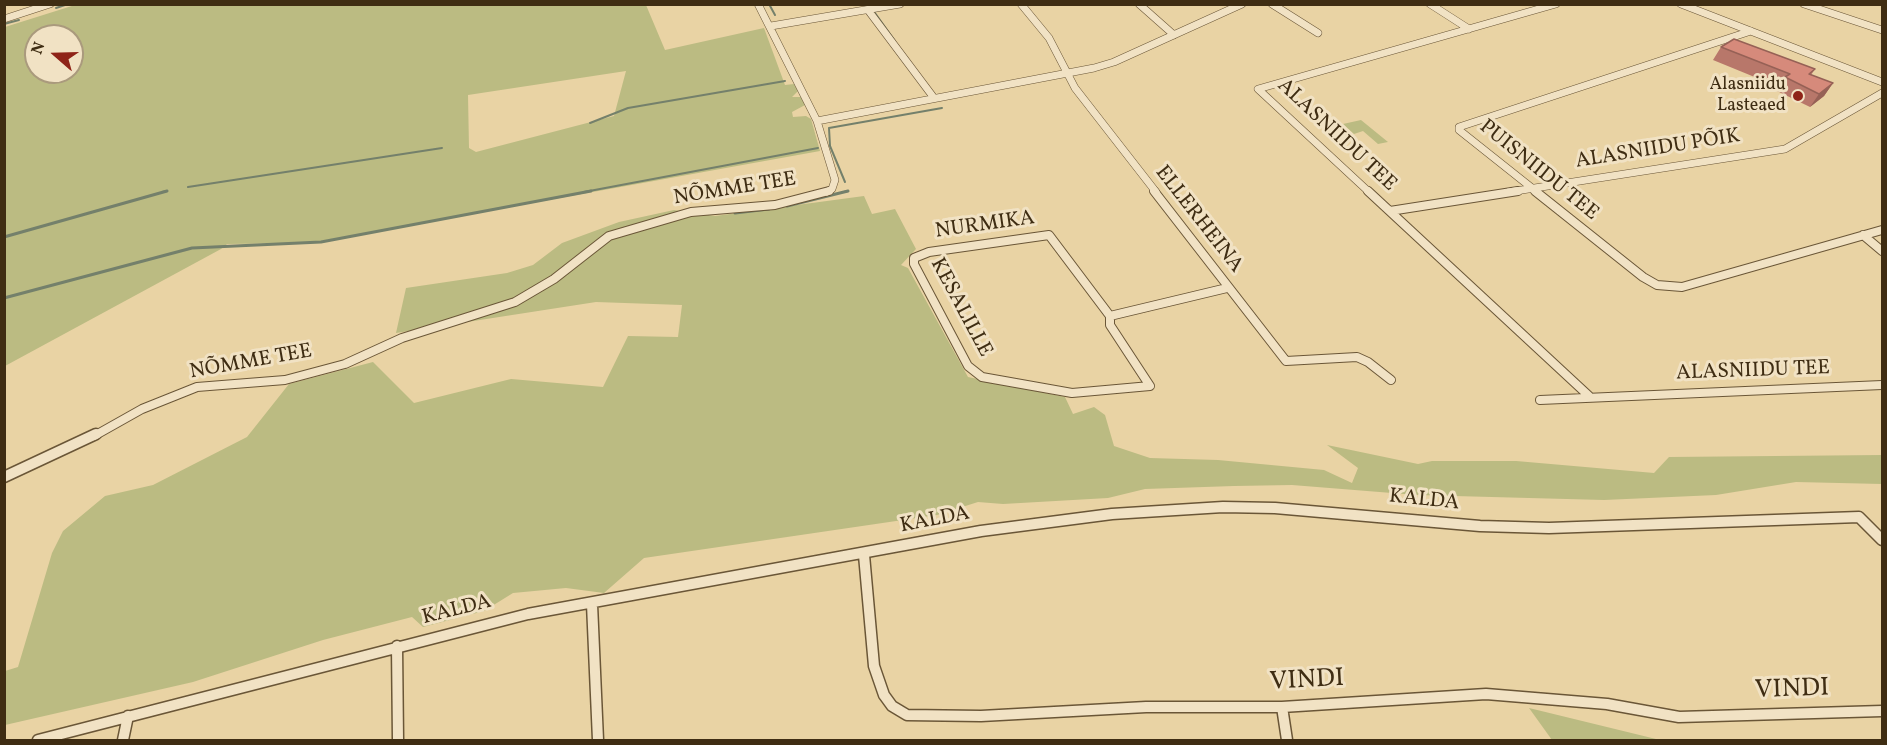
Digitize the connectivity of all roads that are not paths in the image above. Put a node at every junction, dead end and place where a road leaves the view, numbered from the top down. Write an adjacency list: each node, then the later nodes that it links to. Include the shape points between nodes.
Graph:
1 (50, 4): 13 (street)
2 (758, 4): 14 (street)
3 (900, 4): 12 (street)
4 (1021, 4): 20 (street, ELLERHEINA, via 1044,31)
5 (1139, 4): 19 (street)
6 (1242, 4): 19 (street)
7 (1272, 4): 18 (street)
8 (1430, 4): 15 (street)
9 (1556, 4): 15 (street, ALASNIIDU TEE)
10 (1681, 4): 17 (street)
11 (1804, 4): 16 (street)
12 (868, 10): 14 (street); 23 (street)
13 (4, 19)
14 (771, 26): 24 (street)
15 (1469, 29): 26 (street, ALASNIIDU TEE, via 1258,89)
16 (1882, 30)
17 (1750, 31): 21 (street); 25 (street, PUISNIIDU TEE, via 1459,127)
18 (1318, 33)
19 (1174, 35): 20 (street, via 1114,62)
20 (1065, 75): 23 (street); 31 (street, ELLERHEINA)
21 (1882, 82)
22 (1882, 93): 25 (street, ALASNIIDU PÕIK, via 1785,149)
23 (934, 98): 24 (street)
24 (817, 121): 37 (street, NÕMME TEE, via 835,180 832,189 824,194 776,205 692,212 609,236 554,279 515,303 402,338 345,364 285,380 197,387 142,409 81,443)
25 (1529, 188): 26 (street, ALASNIIDU PÕIK); 28 (street, PUISNIIDU TEE, via 1643,277 1668,287 1682,287)
26 (1390, 211): 35 (street, ALASNIIDU TEE)
27 (1882, 230): 28 (street, PUISNIIDU TEE)
28 (1863, 235): 29 (street)
29 (1882, 251)
30 (920, 255): 32 (street, NURMIKA, via 1049,235); 32 (street, KESALILLE, via 914,258 914,264 977,376 1072,393 1150,386 1110,325)
31 (1227, 288): 32 (street); 33 (street, ELLERHEINA, via 1286,361 1306,364 1351,355 1365,360)
32 (1110, 316)
33 (1391, 380)
34 (1882, 385): 35 (street, ALASNIIDU TEE)
35 (1589, 396): 36 (street, ALASNIIDU TEE)
36 (1540, 400)
37 (4, 477)
38 (1882, 540): 39 (street, KALDA, via 1859,517 1549,528 1223,507 1091,516 981,531)
39 (864, 555): 40 (street, KALDA); 42 (street, VINDI, via 874,666 891,706 907,715)
40 (592, 604): 41 (street, KALDA, via 528,614); 48 (street)
41 (397, 645): 44 (street, KALDA); 47 (street)
42 (1282, 707): 43 (street, VINDI, via 1486,694 1607,704 1679,717); 49 (street)
43 (1882, 711)
44 (128, 716): 45 (street, KALDA); 46 (street)
45 (38, 741)
46 (123, 741)
47 (398, 741)
48 (598, 741)
49 (1287, 741)

